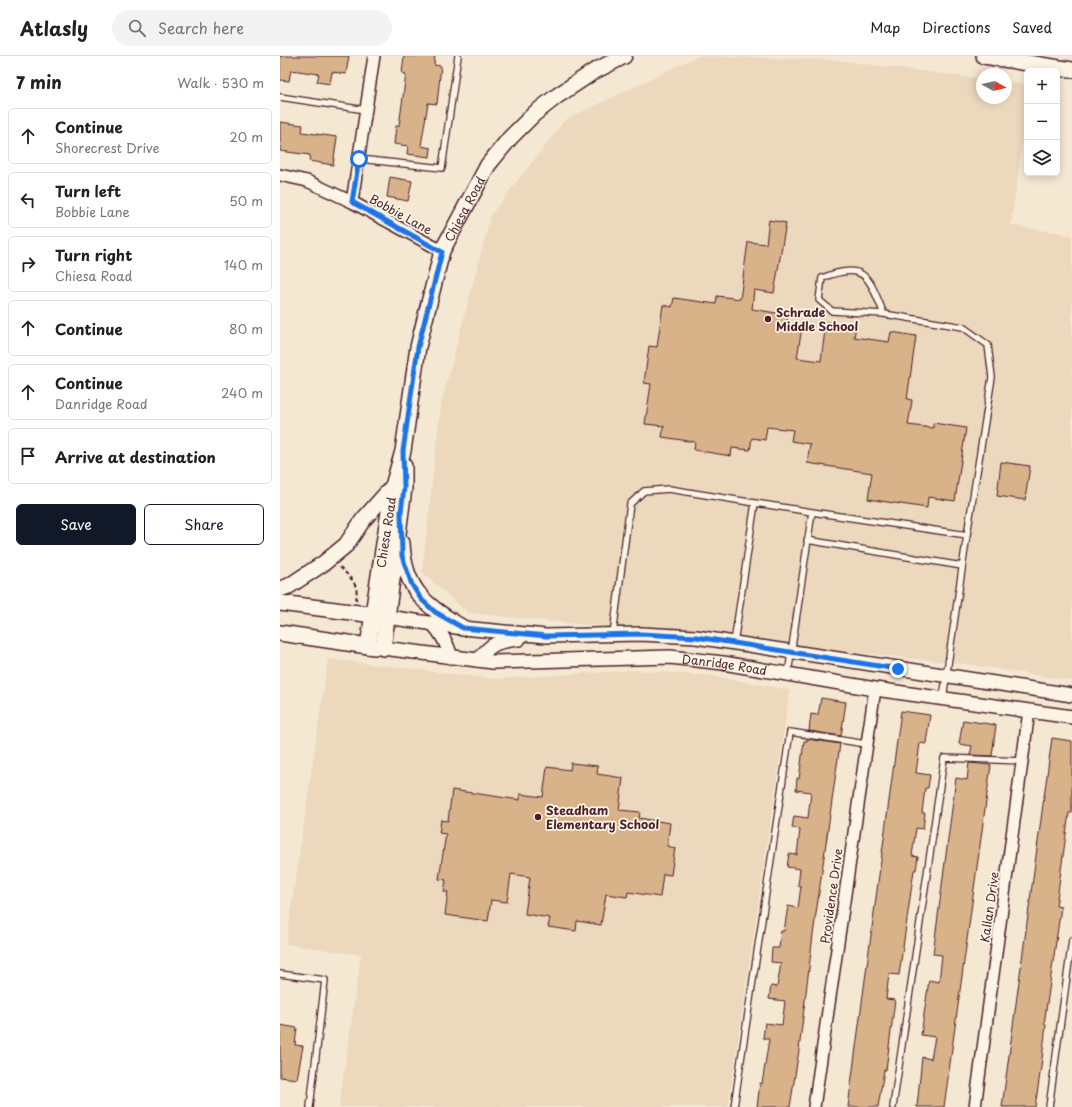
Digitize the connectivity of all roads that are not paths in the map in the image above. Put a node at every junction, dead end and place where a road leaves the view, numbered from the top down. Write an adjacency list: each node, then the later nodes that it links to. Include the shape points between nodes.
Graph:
1 (374, 56): 7 (street)
2 (458, 56): 8 (lane, via 442,168)
3 (624, 56): 11 (main road, Chiesa Road, via 593,72 557,96 510,138 488,165)
4 (984, 56): 5 (main road)
5 (1072, 70)
6 (280, 97): 7 (lane)
7 (366, 110): 8 (street)
8 (359, 159): 10 (street)
9 (280, 175): 10 (street, Bobbie Lane, via 307,181)
10 (352, 202): 11 (street, Bobbie Lane)
11 (442, 252): 13 (main road, Chiesa Road, via 418,347)
12 (884, 314): 12 (lane, via 869,278 858,272 822,278 819,300 832,311); 18 (lane, via 963,327 988,345 992,377)
13 (403, 451): 14 (main road, Chiesa Road); 16 (main road, Chiesa Road, via 404,488)
14 (393, 486): 21 (main road, via 375,505 346,545 324,564); 23 (main road, Chiesa Road)
15 (755, 503): 17 (lane); 27 (lane, via 669,489 644,491 630,504); 29 (lane)
16 (401, 512): 23 (main road, Chiesa Road); 25 (main road, via 402,556 412,585 421,599 435,612)
17 (812, 512): 18 (lane); 19 (lane)
18 (967, 535): 20 (lane)
19 (807, 540): 20 (lane); 31 (lane)
20 (962, 566): 35 (lane)
21 (280, 589)
22 (280, 603): 23 (main road)
23 (380, 616): 24 (street, Danridge Road); 30 (main road, Chiesa Road)
24 (432, 623): 25 (street, Danridge Road); 32 (street, via 440,632)
25 (463, 628): 28 (street, Danridge Road)
26 (280, 633): 30 (main road)
27 (613, 634): 28 (street, Danridge Road); 29 (street, Danridge Road, via 696,637)
28 (546, 636): 33 (street, via 499,641)
29 (734, 643): 31 (street, Danridge Road)
30 (375, 647): 32 (street, Danridge Road)
31 (791, 651): 34 (lane); 35 (street, Danridge Road)
32 (452, 657): 33 (street, Danridge Road)
33 (478, 660): 34 (street, Danridge Road, via 500,662 670,657)
34 (788, 674): 36 (street, Danridge Road)
35 (946, 676): 37 (street, Danridge Road); 38 (lane)
36 (875, 689): 38 (street, Danridge Road); 41 (street, Providence Drive)
37 (1072, 695)
38 (943, 699): 39 (street, Danridge Road)
39 (1029, 711): 40 (street, Danridge Road); 42 (street, Kallan Drive)
40 (1072, 717)
41 (866, 744): 46 (lane, via 790,732); 47 (street, Providence Drive)
42 (1022, 761): 48 (lane, via 944,758); 49 (street, Kallan Drive)
43 (1072, 940): 50 (lane)
44 (280, 974): 45 (lane, via 325,980)
45 (311, 1107)
46 (734, 1107)
47 (814, 1107)
48 (893, 1107)
49 (975, 1107)
50 (1049, 1107)

